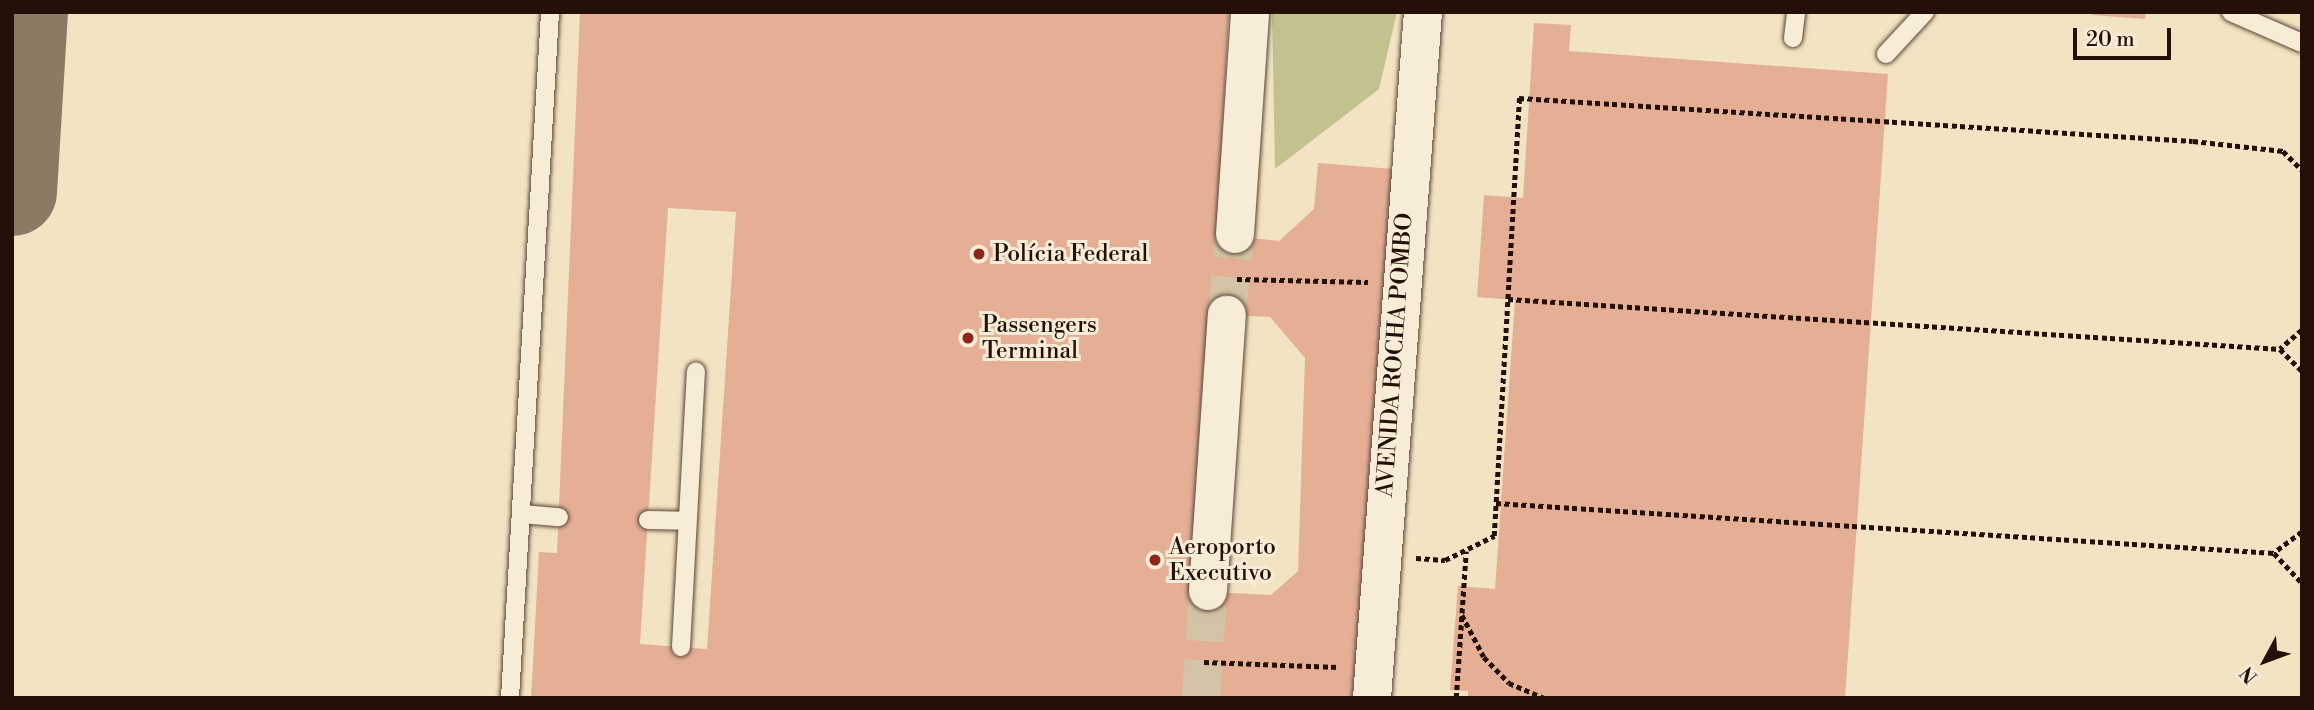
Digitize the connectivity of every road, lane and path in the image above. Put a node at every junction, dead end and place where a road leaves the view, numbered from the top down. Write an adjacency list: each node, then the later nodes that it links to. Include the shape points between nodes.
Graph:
1 (550, 12): 20 (lane)
2 (1250, 12): 11 (main road)
3 (1423, 12): 12 (main road, AVENIDA ROCHA POMBO)
4 (1796, 12): 7 (lane)
5 (1925, 12): 9 (lane)
6 (2231, 12): 8 (lane)
7 (1793, 38)
8 (2302, 43)
9 (1886, 54)
10 (2302, 170): 14 (path, via 2283,151 2193,141 1519,98)
11 (1236, 234)
12 (1400, 283): 13 (path); 33 (main road, AVENIDA ROCHA POMBO)
13 (1228, 297): 29 (main road)
14 (1508, 299): 16 (path); 19 (path)
15 (2302, 330): 16 (path)
16 (2280, 349): 18 (path)
17 (695, 371): 23 (lane)
18 (2302, 371)
19 (1496, 503): 25 (path, via 1494,536); 26 (path)
20 (522, 514): 21 (lane); 34 (lane)
21 (559, 517)
22 (648, 520): 23 (lane)
23 (687, 522): 31 (lane)
24 (2302, 532): 26 (path)
25 (1466, 550): 27 (path); 30 (path)
26 (2274, 553): 28 (path)
27 (1445, 560)
28 (2302, 583)
29 (1208, 591)
30 (1461, 613): 35 (path); 36 (path, via 1484,657 1509,683)
31 (681, 647)
32 (1204, 662): 33 (path)
33 (1373, 683)
34 (510, 698)
35 (1456, 698)
36 (1545, 698)

